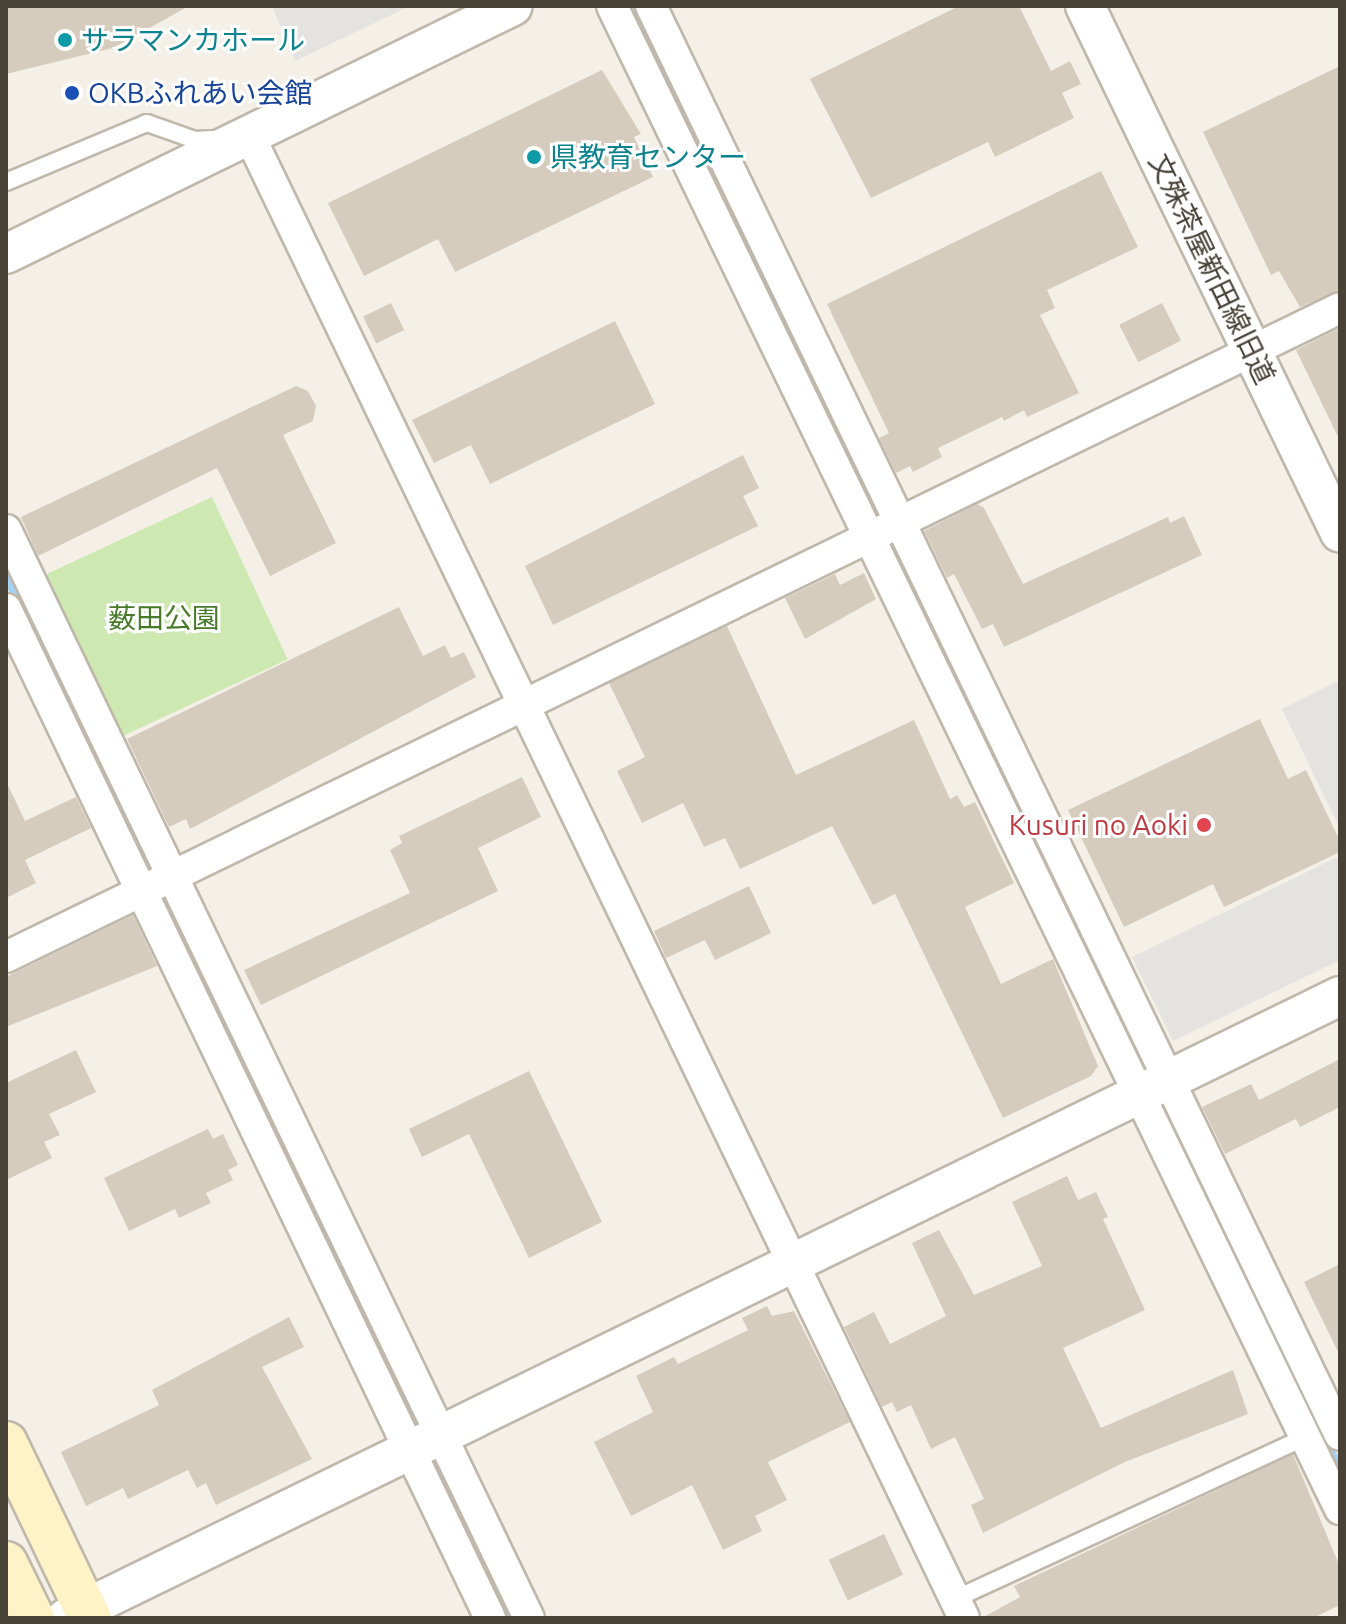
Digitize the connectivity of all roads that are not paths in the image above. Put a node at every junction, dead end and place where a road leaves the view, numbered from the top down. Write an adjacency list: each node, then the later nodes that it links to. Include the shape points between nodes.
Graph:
1 (513, 6): 5 (street)
2 (612, 6): 13 (street)
3 (651, 6): 10 (street)
4 (1085, 6): 9 (street, 文殊茶屋新田線旧道)
5 (250, 137): 6 (lane, via 195,140 147,123); 7 (street); 15 (street)
6 (6, 182)
7 (6, 254)
8 (1340, 308): 9 (street)
9 (1251, 350): 10 (street); 12 (street, 文殊茶屋新田線旧道)
10 (903, 520): 13 (street); 20 (street)
11 (6, 530): 16 (street)
12 (1340, 533)
13 (867, 537): 15 (street); 20 (street)
14 (6, 609): 17 (street)
15 (522, 703): 16 (street); 21 (street)
16 (171, 873): 17 (street); 24 (street)
17 (142, 888): 18 (street); 24 (street)
18 (6, 957)
19 (1340, 996): 20 (street)
20 (1154, 1087): 21 (street); 22 (street); 23 (street)
21 (791, 1263): 24 (street); 28 (street)
22 (1340, 1435)
23 (1305, 1437): 26 (street); 28 (lane)
24 (424, 1442): 29 (street); 31 (street); 32 (street)
25 (6, 1443): 29 (main road)
26 (1340, 1509)
27 (6, 1563): 30 (main road)
28 (960, 1608)
29 (80, 1615)
30 (33, 1618)
31 (490, 1618)
32 (529, 1618)

